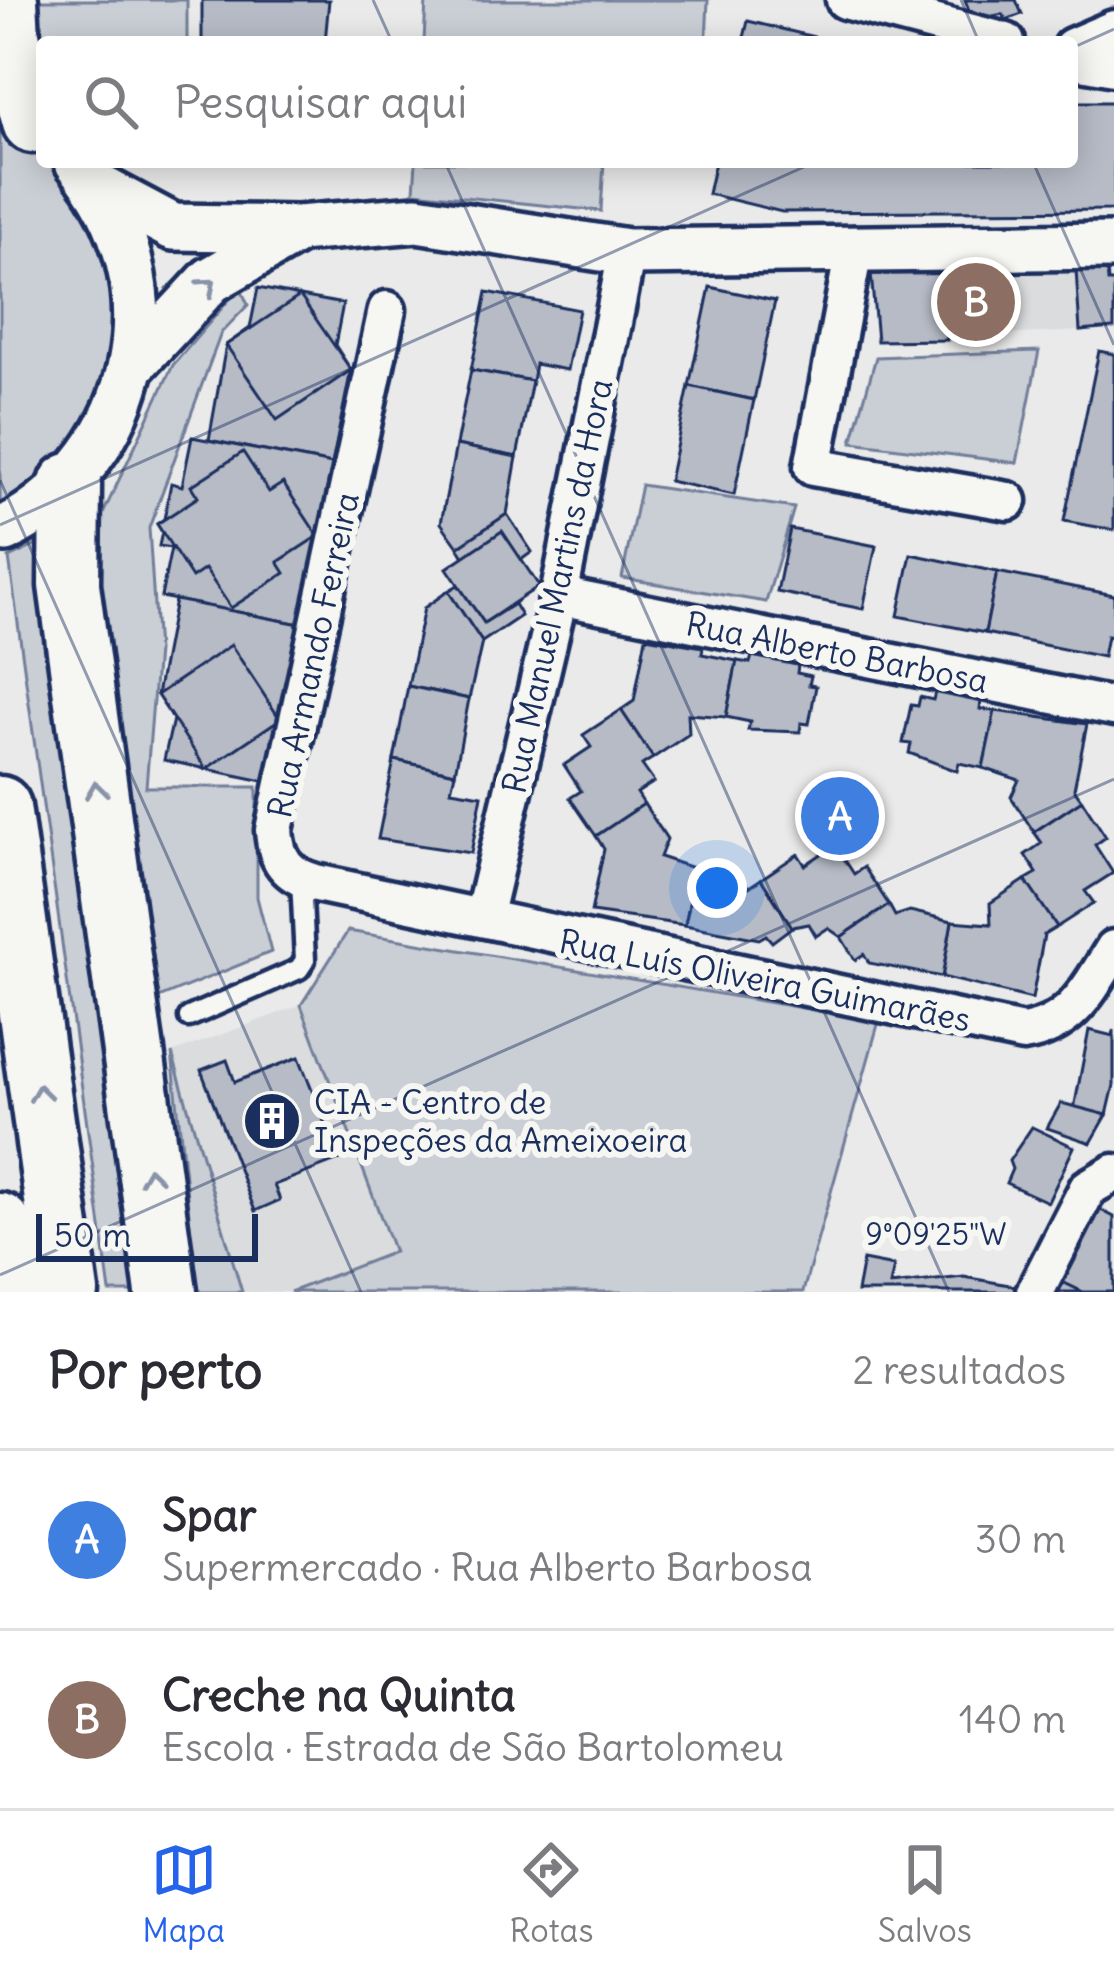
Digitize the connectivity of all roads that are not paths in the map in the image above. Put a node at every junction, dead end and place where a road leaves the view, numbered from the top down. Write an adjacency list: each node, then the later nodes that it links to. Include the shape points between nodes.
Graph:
1 (7, 0): 8 (highway)
2 (845, 0): 4 (street)
3 (1114, 29): 5 (street)
4 (983, 36)
5 (1078, 44)
6 (1078, 60): 7 (street)
7 (1114, 67)
8 (25, 119)
9 (88, 174): 10 (street, via 173,227); 15 (street, via 120,227 134,271)
10 (298, 229): 13 (street, via 422,220); 15 (street, one-way to 10, via 211,280)
11 (855, 245): 12 (street); 13 (street); 17 (street, via 813,467)
12 (1114, 246)
13 (627, 252): 19 (street, Rua Manuel Martins da Hora)
14 (387, 310): 22 (street, Rua Armando Ferreira, via 274,830 276,852)
15 (134, 363): 16 (street, via 121,407)
16 (70, 484): 18 (street); 30 (highway, one-way to 16, via 68,585)
17 (1008, 501)
18 (6, 529)
19 (560, 596): 20 (street, Rua Alberto Barbosa); 23 (street, Rua Manuel Martins da Hora)
20 (1114, 707)
21 (0, 807): 29 (highway, one-way to 21)
22 (301, 879): 23 (street); 25 (lane, via 299,969)
23 (483, 918): 24 (street, Rua Luís Oliveira Guimarães, via 1023,1033 1048,1029 1082,999)
24 (1114, 949)
25 (189, 1017)
26 (1114, 1173): 31 (street, via 1088,1188)
27 (0, 1224): 28 (highway)
28 (10, 1292)
29 (68, 1292)
30 (166, 1292)
31 (1035, 1292)

